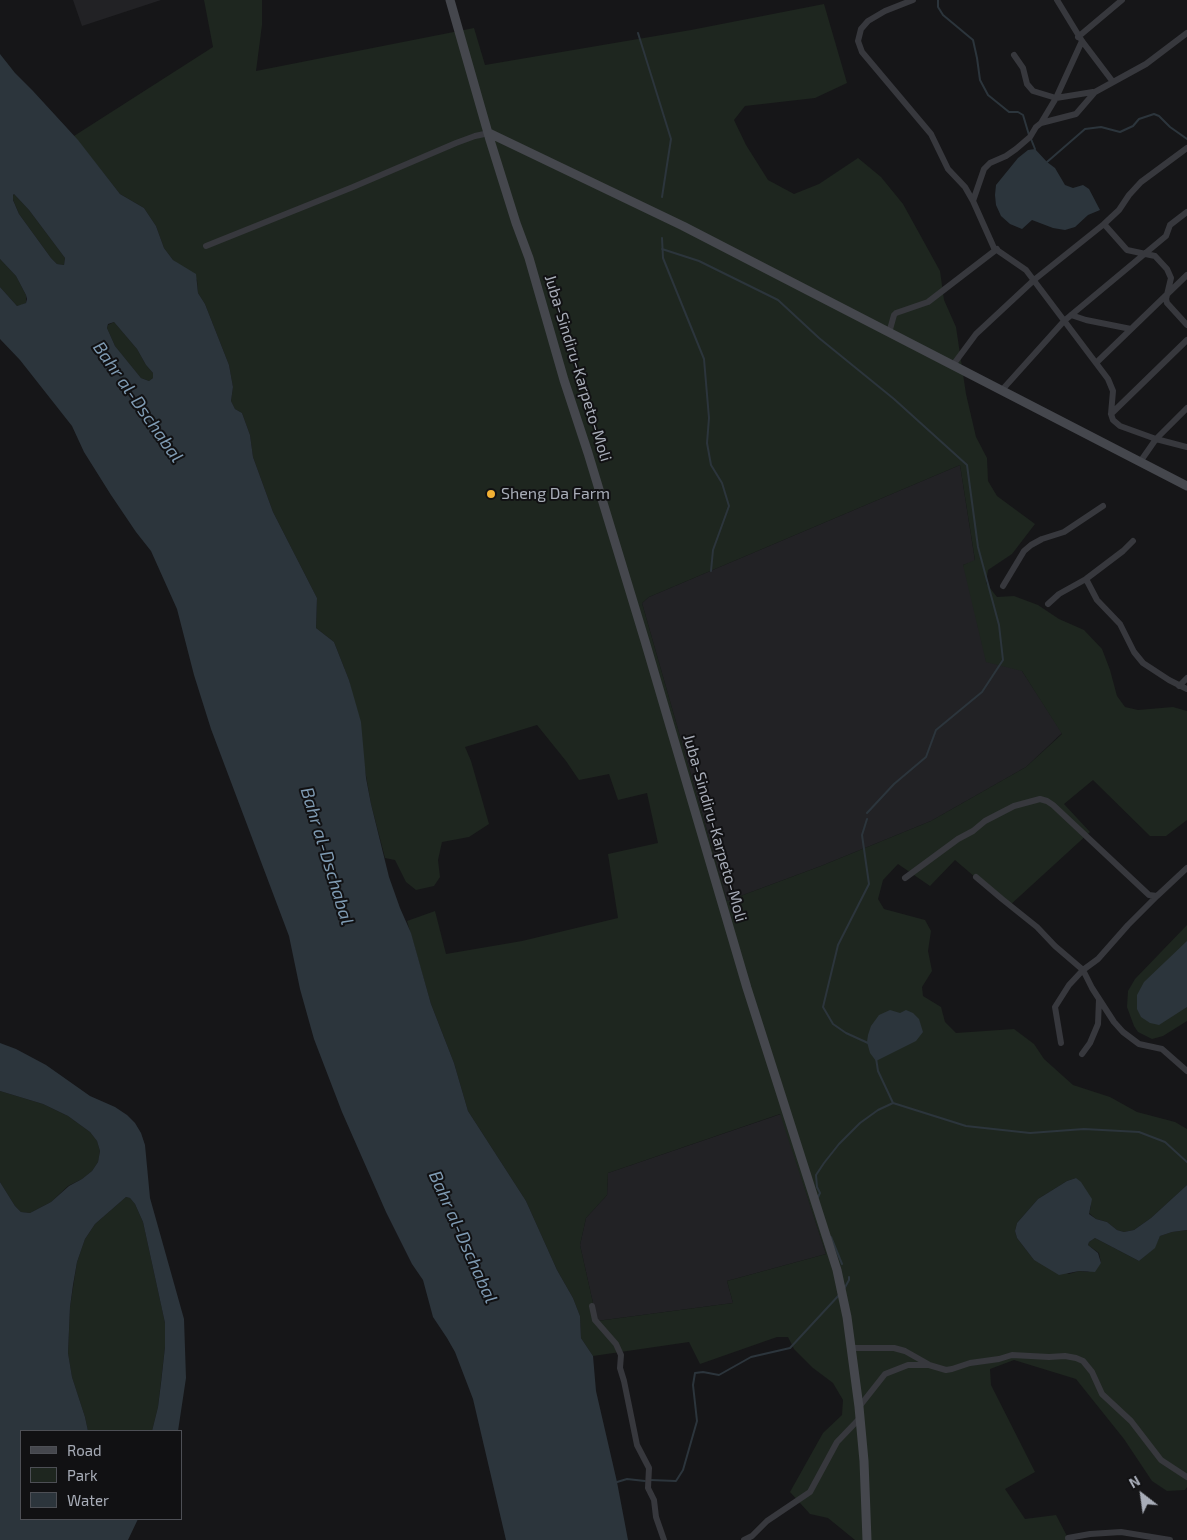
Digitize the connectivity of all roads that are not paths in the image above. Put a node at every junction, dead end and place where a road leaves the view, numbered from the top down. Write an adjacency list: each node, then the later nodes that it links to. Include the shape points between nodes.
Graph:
1 (450, 0): 12 (main road, Juba-Sindiru-Karpeto-Moli)
2 (913, 0): 14 (street, via 868,21 858,40 862,52 931,134 944,162)
3 (1057, 0): 6 (street)
4 (1122, 0): 6 (street)
5 (1187, 32): 8 (street, via 1146,64)
6 (1080, 39): 8 (street); 10 (street)
7 (1014, 55): 10 (street, via 1023,68 1026,84)
8 (1113, 82): 9 (street)
9 (1095, 92): 10 (street); 11 (street, via 1076,114)
10 (1056, 98): 11 (street)
11 (1041, 123): 14 (street, via 1016,149 986,166)
12 (489, 133): 17 (street, via 456,143); 27 (main road, via 675,222); 56 (main road, Juba-Sindiru-Karpeto-Moli, via 648,650 747,988 837,1270)
13 (1187, 148): 16 (street, via 1141,182)
14 (973, 201): 18 (street)
15 (1187, 212): 19 (street, via 1170,225 1166,236)
16 (1104, 224): 19 (street, via 1127,250); 21 (street)
17 (206, 246)
18 (997, 249): 21 (street); 27 (street, via 928,302 896,313)
19 (1144, 253): 22 (street, via 1156,256 1167,269); 23 (street)
20 (1187, 275): 22 (street)
21 (1034, 280): 24 (street); 30 (street, via 976,334)
22 (1169, 292): 25 (street, via 1167,303); 26 (street)
23 (1071, 315): 24 (street); 26 (street)
24 (1064, 321): 29 (street); 31 (street)
25 (1187, 326)
26 (1131, 328): 29 (street)
27 (888, 333): 30 (main road)
28 (1187, 340): 33 (street)
29 (1096, 363): 33 (street, via 1113,391)
30 (953, 365): 31 (main road)
31 (1002, 390): 36 (main road)
32 (1187, 408): 34 (street)
33 (1111, 414): 34 (street, via 1120,426)
34 (1156, 439): 35 (street); 36 (street)
35 (1187, 447)
36 (1140, 462): 37 (main road)
37 (1187, 486)
38 (1103, 506): 41 (street, via 1064,532 1031,545)
39 (1133, 541): 40 (street)
40 (1086, 579): 42 (street); 44 (street, via 1097,600 1120,624 1143,663)
41 (1003, 586)
42 (1048, 604)
43 (1187, 678): 44 (street)
44 (1179, 686): 45 (street)
45 (1187, 689)
46 (1187, 868): 49 (street)
47 (976, 877): 50 (street)
48 (905, 878): 49 (street, via 985,821 1014,806 1040,799 1053,805 1149,895)
49 (1158, 896): 50 (street)
50 (1084, 970): 51 (street); 52 (street, via 1069,985 1055,1007)
51 (1098, 998): 53 (street, via 1098,1024); 54 (street, via 1130,1037 1139,1044 1162,1049)
52 (1061, 1043)
53 (1082, 1054)
54 (1187, 1070)
55 (592, 1306): 61 (street, via 595,1320 616,1344 621,1355 620,1368 637,1445 649,1468 648,1488)
56 (851, 1348): 57 (street, via 894,1348); 58 (main road, Juba-Sindiru-Karpeto-Moli)
57 (929, 1365): 58 (street, via 908,1365 885,1374); 60 (street, via 952,1370 1012,1355 1076,1358 1092,1372 1102,1394 1130,1421 1161,1460)
58 (859, 1407): 59 (main road, Juba-Sindiru-Karpeto-Moli)
59 (860, 1418): 63 (street, via 837,1442 810,1492); 64 (main road, Juba-Sindiru-Karpeto-Moli)
60 (1187, 1477)
61 (665, 1538)
62 (1068, 1538): 65 (street, via 1122,1532)
63 (744, 1540)
64 (867, 1540)
65 (1170, 1540)

